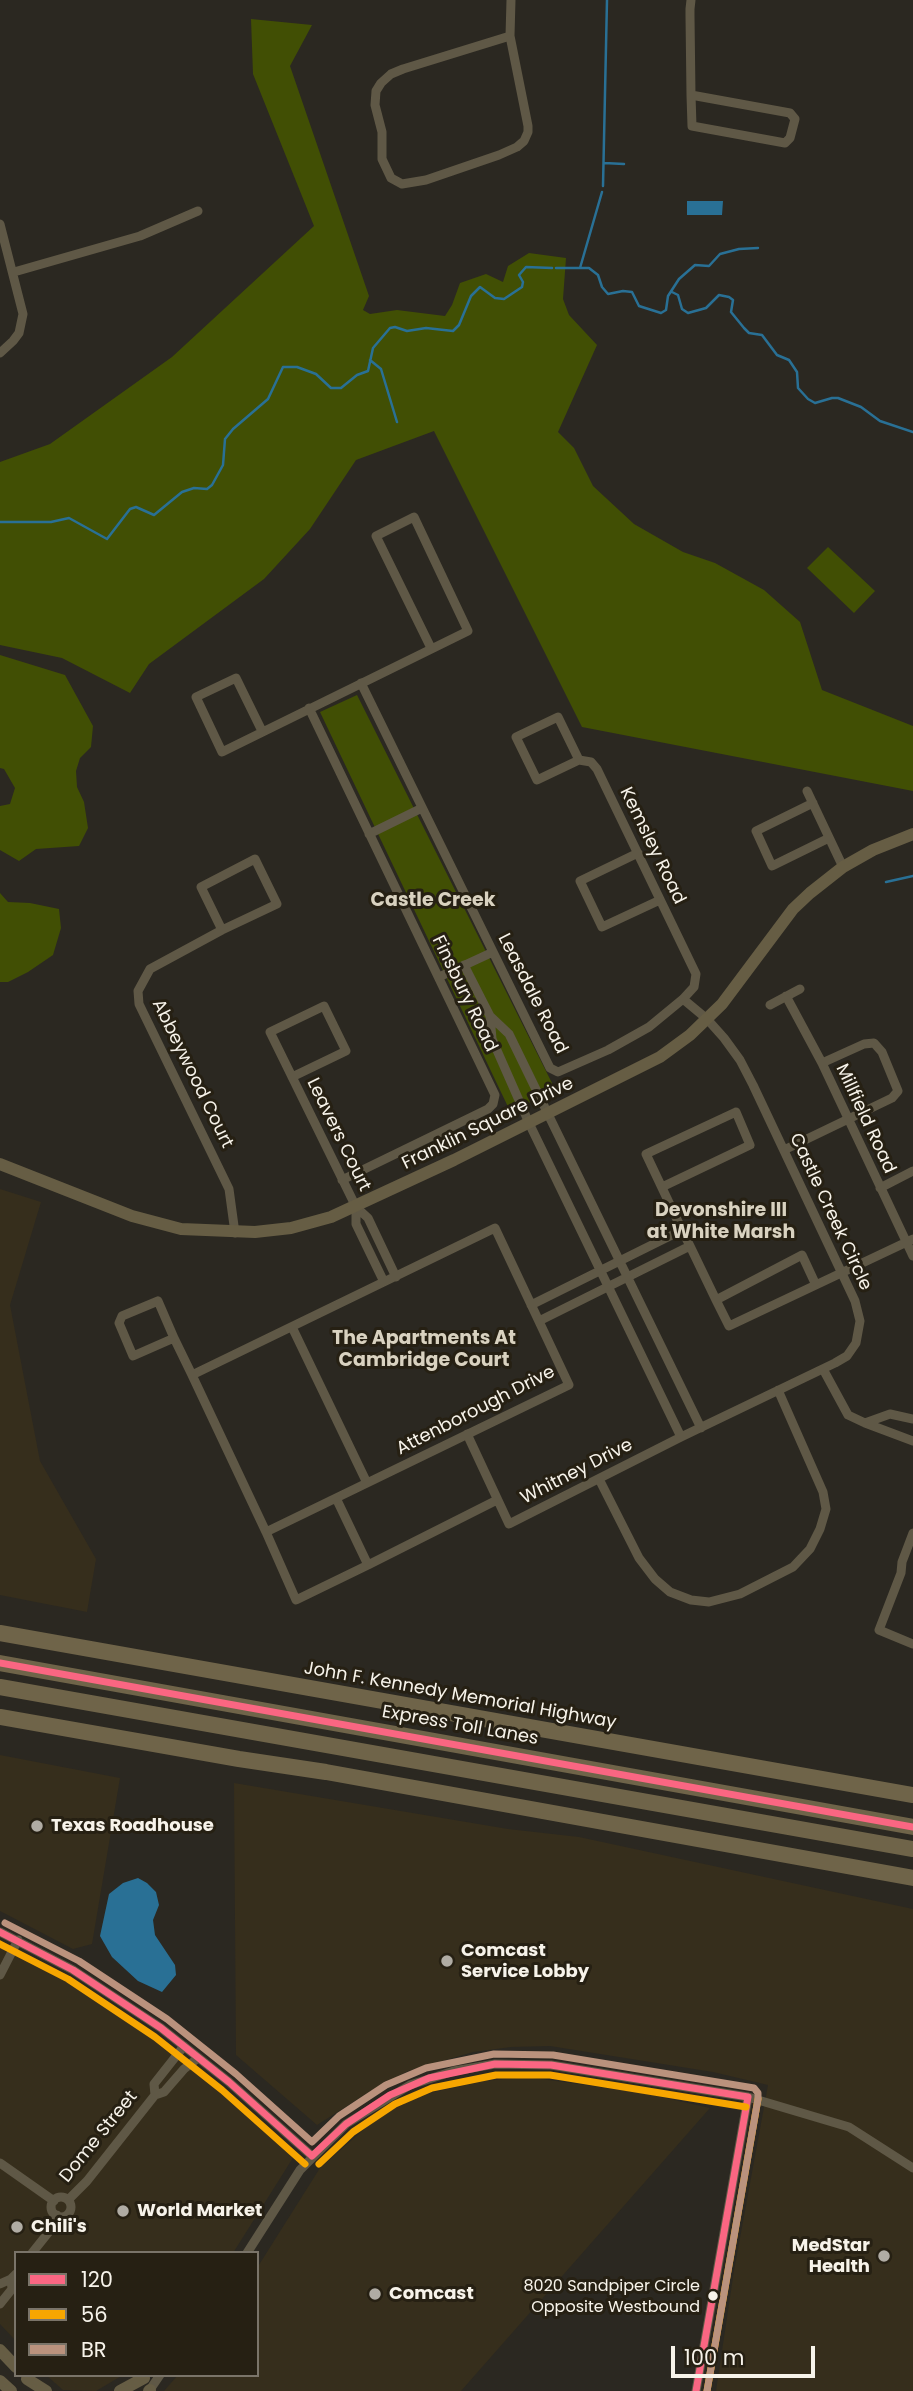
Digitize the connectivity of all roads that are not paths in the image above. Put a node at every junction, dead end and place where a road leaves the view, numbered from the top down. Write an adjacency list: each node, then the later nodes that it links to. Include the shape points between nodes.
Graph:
1 (510, 0): 3 (street)
2 (691, 0): 4 (street)
3 (510, 36): 3 (street, via 528,132 524,141 499,155 426,180 402,184 391,178 382,159 375,105 381,83 403,69)
4 (691, 94): 4 (street, via 692,126 785,143 790,138 795,119 790,113)
5 (198, 211): 7 (street, via 140,236)
6 (0, 224): 7 (street)
7 (14, 272): 8 (street, via 23,314 19,332)
8 (0, 353)
9 (431, 648): 9 (street, via 376,536 414,517 468,631); 10 (street)
10 (361, 683): 11 (street); 16 (street, Leasdale Road)
11 (309, 708): 12 (street); 17 (street, Finsbury Road)
12 (262, 731): 12 (street, via 236,678 196,696 222,752)
13 (579, 761): 13 (street, Kemsley Road, via 558,717 516,737 537,780); 20 (street, Kemsley Road, via 591,762 597,769)
14 (807, 791): 15 (street)
15 (813, 803): 19 (street); 19 (street, via 756,831 772,866)
16 (422, 808): 17 (street); 24 (street, Leasdale Road)
17 (369, 834): 26 (street, Finsbury Road)
18 (913, 834): 21 (street, Franklin Square Drive)
19 (829, 838): 21 (street)
20 (638, 853): 22 (street, Kemsley Road); 22 (street, via 580,881 602,927)
21 (843, 867): 32 (street, Franklin Square Drive, via 793,909)
22 (660, 900): 29 (street, Kemsley Road, via 696,974 694,987)
23 (222, 930): 23 (street, Abbeywood Court, via 277,904 255,859 201,887); 46 (street, Abbeywood Court, via 150,969 138,991 139,1004 229,1189)
24 (493, 952): 25 (street); 29 (street, Leasdale Road, via 550,1068 558,1072 649,1027)
25 (464, 965): 26 (street); 31 (street)
26 (439, 977): 41 (street, Finsbury Road, via 495,1095 493,1104)
27 (800, 989): 28 (street)
28 (786, 996): 30 (street); 33 (street, Millfield Road)
29 (683, 999): 32 (street, Castle Creek Circle)
30 (770, 1005)
31 (490, 1016): 35 (street, via 509,1034); 37 (street, via 492,1039)
32 (707, 1019): 35 (street, Franklin Square Drive, via 652,1061); 38 (street, Castle Creek Circle, via 740,1060)
33 (822, 1063): 36 (street, Millfield Road); 36 (street, via 874,1043 898,1086 892,1098)
34 (292, 1077): 34 (street, Leavers Court, via 346,1051 324,1006 270,1032); 41 (street, Leavers Court)
35 (549, 1113): 37 (street, Franklin Square Drive); 50 (street)
36 (847, 1118): 38 (street); 43 (street, Millfield Road)
37 (529, 1123): 44 (street, Franklin Square Drive); 51 (street)
38 (784, 1150): 52 (street, Castle Creek Circle)
39 (0, 1164): 46 (street, Franklin Square Drive, via 151,1222)
40 (913, 1171): 43 (street)
41 (342, 1180): 44 (street, Leavers Court)
42 (662, 1187): 42 (street, via 646,1154 736,1112 750,1145); 45 (street)
43 (880, 1188): 47 (street, Millfield Road)
44 (356, 1208): 46 (street, Franklin Square Drive, via 291,1228); 53 (street, via 368,1218); 55 (street, via 356,1224)
45 (682, 1230): 48 (street); 50 (street)
46 (234, 1233)
47 (910, 1240): 49 (street, Millfield Road); 52 (street)
48 (690, 1246): 54 (street); 58 (street)
49 (913, 1256)
50 (620, 1261): 51 (street); 54 (street)
51 (600, 1269): 57 (street); 59 (street)
52 (842, 1273): 56 (street); 63 (street, Castle Creek Circle, via 855,1301 858,1335 847,1356)
53 (396, 1277): 55 (street, Attenborough Drive); 59 (street, Attenborough Drive, via 495,1228)
54 (628, 1277): 57 (street); 68 (street)
55 (384, 1282): 61 (street, Attenborough Drive)
56 (815, 1283): 58 (street, via 729,1326); 58 (street, via 802,1255)
57 (608, 1286): 60 (street); 70 (street)
58 (716, 1300)
59 (531, 1305): 60 (street, Attenborough Drive)
60 (539, 1321): 69 (street, Attenborough Drive, via 569,1385)
61 (292, 1326): 64 (street, Attenborough Drive); 73 (street)
62 (174, 1338): 62 (street, via 158,1301 121,1317 133,1356); 64 (street)
63 (823, 1369): 65 (street, Castle Creek Circle); 67 (street, via 848,1415)
64 (192, 1375): 76 (street)
65 (778, 1391): 68 (street, Castle Creek Circle); 72 (street, via 823,1492 826,1509 810,1549 793,1567 740,1594 709,1602 670,1592 639,1558)
66 (913, 1419): 67 (street, via 890,1414)
67 (865, 1423): 71 (street)
68 (701, 1428): 70 (street, Castle Creek Circle)
69 (467, 1434): 73 (street, Attenborough Drive); 75 (street, Whitney Drive)
70 (681, 1437): 72 (street, Whitney Drive)
71 (913, 1441)
72 (599, 1479): 75 (street, Whitney Drive, via 509,1524)
73 (367, 1483): 74 (street, Attenborough Drive)
74 (336, 1498): 76 (street, Attenborough Drive); 78 (street)
75 (497, 1500): 78 (street, Whitney Drive)
76 (267, 1532): 78 (street, via 296,1600)
77 (913, 1533): 80 (street, via 879,1630)
78 (369, 1565)
79 (0, 1633): 84 (highway, John F. Kennedy Memorial Highway)
80 (913, 1644)
81 (0, 1663): 85 (highway, Express Toll Lanes)
82 (0, 1687): 86 (highway)
83 (0, 1717): 87 (highway)
84 (913, 1796)
85 (913, 1827)
86 (913, 1849)
87 (913, 1878)
88 (0, 1932): 89 (street)
89 (18, 1940): 90 (street); 91 (street, via 127,2004)
90 (0, 1975)
91 (184, 2046): 92 (street); 93 (street, Dome Street, via 154,2084)
92 (198, 2058): 93 (street, Dome Street, via 164,2092); 95 (street)
93 (155, 2095): 98 (street, Dome Street)
94 (748, 2097): 95 (street, via 551,2065 495,2064 410,2085 346,2124); 97 (street, via 849,2127); 116 (street)
95 (312, 2156): 102 (street)
96 (0, 2163): 99 (street)
97 (913, 2168)
98 (68, 2200): 99 (street, via 59,2197); 100 (street, via 70,2211)
99 (54, 2201): 100 (street, via 52,2209)
100 (57, 2215): 101 (street)
101 (34, 2251)
102 (248, 2251)
103 (14, 2276): 104 (street); 105 (street, via 12,2289)
104 (0, 2284)
105 (0, 2304)
106 (0, 2350): 107 (street)
107 (14, 2365)
108 (25, 2377): 112 (street); 113 (street)
109 (0, 2381): 111 (street)
110 (148, 2385): 114 (street); 115 (street)
111 (11, 2391)
112 (37, 2391)
113 (46, 2391)
114 (120, 2391)
115 (127, 2391)
116 (696, 2391)

